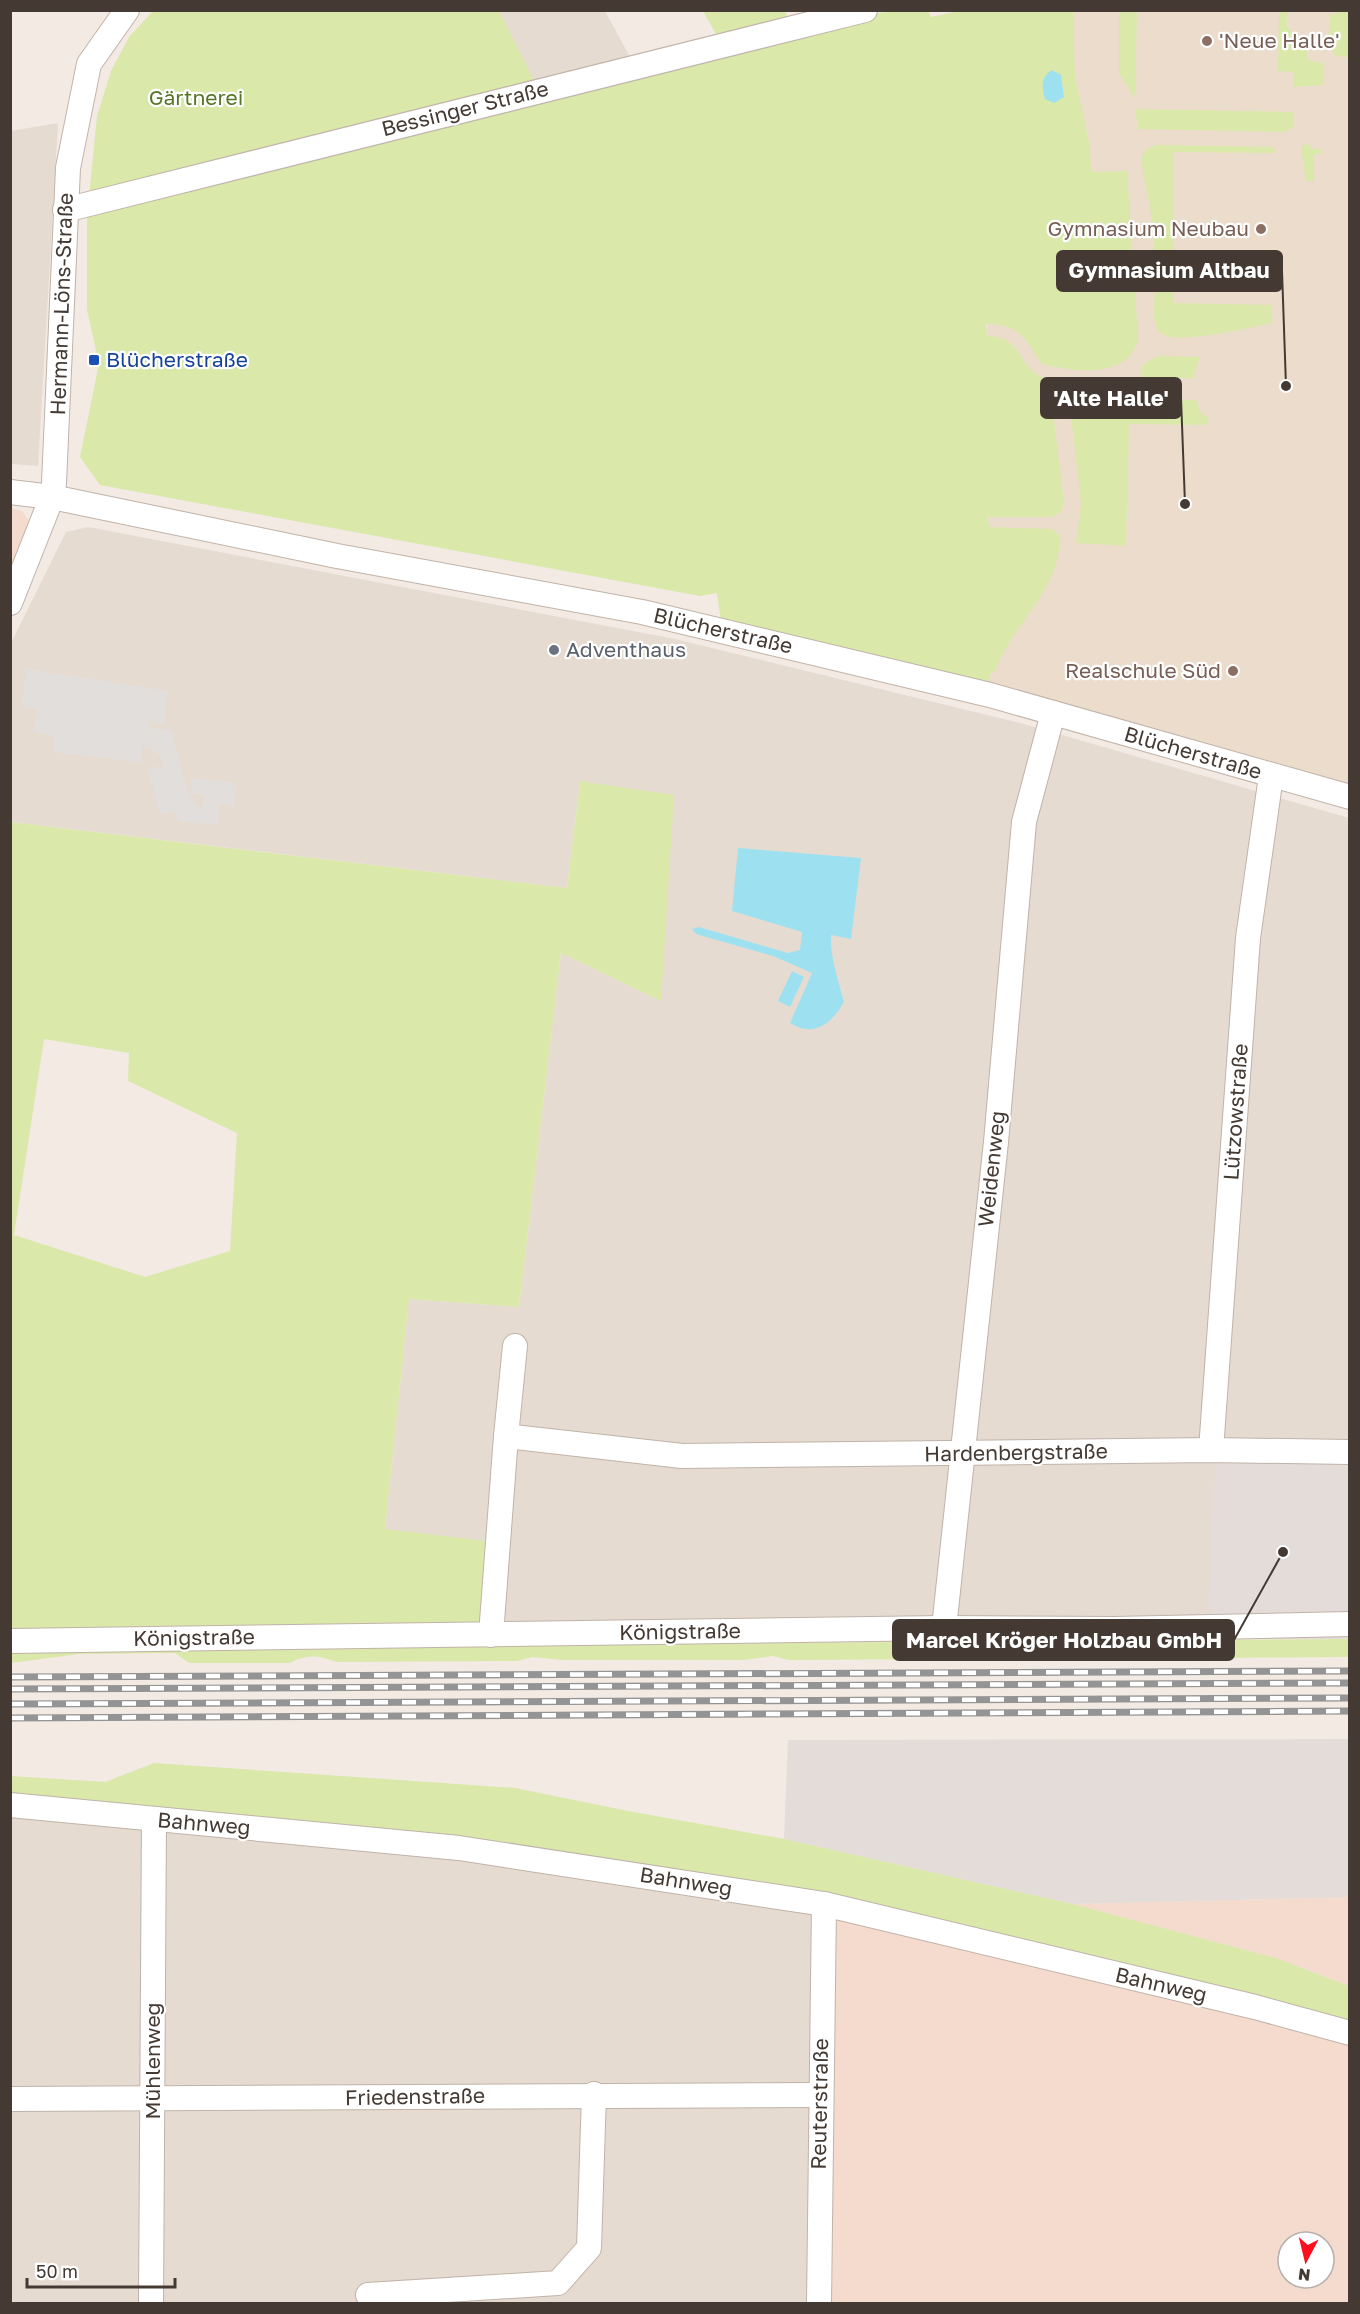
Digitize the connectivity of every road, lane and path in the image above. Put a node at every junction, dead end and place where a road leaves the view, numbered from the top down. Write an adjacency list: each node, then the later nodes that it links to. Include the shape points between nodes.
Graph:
1 (865, 10): 3 (street, Bessinger Straße)
2 (124, 11): 3 (street, Hermann-Löns-Straße, via 89,64 68,168)
3 (65, 210): 5 (street, Hermann-Löns-Straße, via 62,345)
4 (10, 492): 5 (street, Blücherstraße)
5 (52, 497): 6 (street, Hermann-Löns-Straße); 7 (street, Blücherstraße, via 337,556 642,612)
6 (10, 603)
7 (1053, 713): 8 (street, Blücherstraße); 14 (street, Weidenweg, via 1024,822 996,1142)
8 (1270, 776): 9 (street, Blücherstraße); 12 (street, Lützowstraße, via 1248,938)
9 (1350, 797)
10 (515, 1346): 11 (street)
11 (506, 1436): 14 (street, Hardenbergstraße, via 682,1456); 17 (street)
12 (1211, 1450): 13 (street, Hardenbergstraße); 14 (street, Hardenbergstraße)
13 (1350, 1452)
14 (961, 1454): 16 (street, Weidenweg)
15 (1350, 1624): 16 (street, Königstraße)
16 (944, 1628): 17 (street, Königstraße)
17 (491, 1635): 18 (street, Königstraße)
18 (10, 1641)
19 (10, 1805): 20 (street, Bahnweg)
20 (154, 1819): 21 (street, Bahnweg, via 459,1848); 26 (street, Mühlenweg)
21 (824, 1904): 22 (street, Bahnweg); 24 (street, Reuterstraße)
22 (1350, 2033)
23 (594, 2094): 24 (street, Friedenstraße); 26 (street, Friedenstraße); 27 (street, via 589,2248 558,2283)
24 (819, 2095): 29 (street, Reuterstraße)
25 (10, 2099): 26 (street, Friedenstraße)
26 (154, 2100): 28 (street, Mühlenweg)
27 (368, 2295)
28 (151, 2304)
29 (819, 2304)

